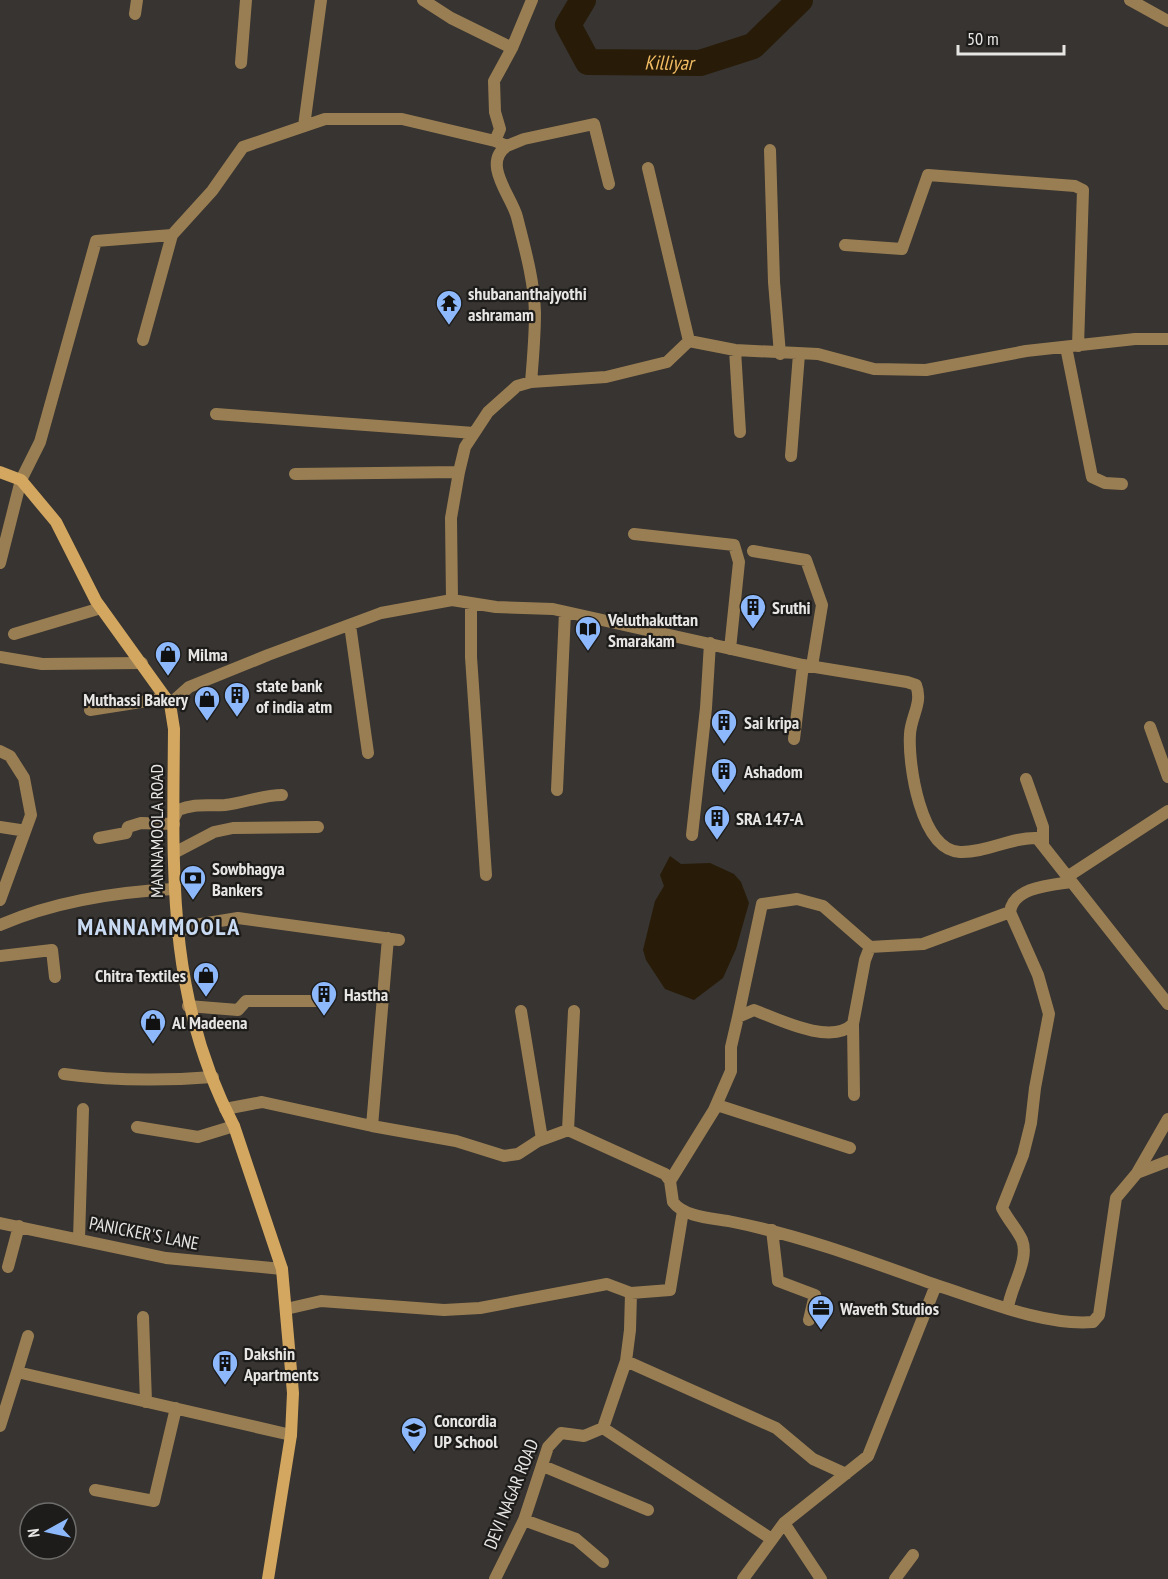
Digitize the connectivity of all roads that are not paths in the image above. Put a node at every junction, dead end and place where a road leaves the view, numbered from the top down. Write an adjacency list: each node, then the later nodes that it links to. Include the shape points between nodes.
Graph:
1 (136, 0): 7 (street)
2 (246, 0): 10 (street)
3 (321, 0): 11 (street)
4 (423, 0): 9 (street)
5 (532, 0): 9 (street)
6 (1130, 0): 8 (street)
7 (135, 14)
8 (1168, 21)
9 (512, 48): 12 (street, via 494,81)
10 (241, 63)
11 (304, 126): 12 (street, via 325,119 402,118); 16 (street, via 243,147 212,191)
12 (501, 144): 15 (street, via 594,124); 25 (street, via 497,159 499,179 516,211 530,267 535,313)
13 (770, 150): 23 (street)
14 (648, 168): 20 (street)
15 (609, 184)
16 (172, 235): 19 (street); 33 (street, via 96,241 40,441)
17 (845, 245): 21 (street, via 902,249 928,175 1075,186 1083,190)
18 (1168, 339): 21 (street)
19 (142, 340)
20 (689, 341): 22 (street); 25 (street, via 667,362 606,376)
21 (1072, 347): 24 (street, via 1026,351 926,370 874,369 818,354); 34 (street, via 1092,477)
22 (735, 350): 23 (street); 27 (street)
23 (780, 354): 24 (street)
24 (799, 354): 29 (street)
25 (531, 382): 28 (street, via 518,386 488,412)
26 (216, 414): 28 (street)
27 (740, 432)
28 (474, 433): 31 (street, via 465,447)
29 (791, 456)
30 (0, 472): 33 (main road, MANNAMOOLA ROAD)
31 (459, 472): 32 (street); 39 (street, via 451,518)
32 (295, 474)
33 (21, 480): 36 (street); 41 (main road, MANNAMOOLA ROAD, via 56,522)
34 (1122, 484)
35 (634, 534): 46 (street, via 734,545 739,562)
36 (4, 535): 38 (street)
37 (753, 551): 49 (street, via 806,560 822,605)
38 (0, 563)
39 (453, 600): 40 (street); 43 (street, via 399,608)
40 (471, 604): 42 (street); 69 (street)
41 (101, 608): 44 (street); 48 (main road, MANNAMOOLA ROAD)
42 (565, 612): 45 (street); 58 (street)
43 (350, 625): 50 (street, via 189,687); 55 (street)
44 (14, 634)
45 (710, 643): 46 (street); 65 (street)
46 (730, 649): 49 (street)
47 (0, 657): 48 (street, via 42,663)
48 (142, 663): 50 (main road, MANNAMOOLA ROAD)
49 (808, 665): 53 (street); 67 (street, via 916,685 920,694 910,731 910,769 924,817 942,845 958,852 1031,838)
50 (168, 701): 51 (street); 61 (main road, MANNAMOOLA ROAD, via 174,729)
51 (90, 710)
52 (1150, 728): 56 (street)
53 (794, 739)
54 (0, 751): 64 (street, via 10,756 24,778 31,815)
55 (368, 753)
56 (1168, 777)
57 (1026, 779): 67 (street, via 1043,827)
58 (557, 790)
59 (282, 795): 61 (street, via 226,805 194,804 178,810)
60 (1168, 811): 70 (street)
61 (174, 821): 66 (street, via 141,823 128,826 126,833); 68 (main road, MANNAMOOLA ROAD)
62 (0, 827): 64 (street)
63 (318, 827): 68 (street, via 233,828 214,832)
64 (23, 834): 72 (street)
65 (692, 835)
66 (99, 837)
67 (1043, 843): 70 (street)
68 (174, 853): 71 (main road, MANNAMOOLA ROAD)
69 (486, 875)
70 (1069, 880): 73 (street, via 1016,897); 80 (street)
71 (173, 889): 74 (street, via 70,903 30,912); 75 (main road, MANNAMOOLA ROAD)
72 (0, 900)
73 (1010, 912): 76 (street, via 923,944); 111 (street, via 1038,975 1049,1014 1032,1123 1002,1208 1023,1243)
74 (0, 925)
75 (176, 933): 81 (main road, MANNAMOOLA ROAD); 94 (street, via 195,925 238,918 394,939)
76 (870, 947): 84 (street, via 823,906 797,899 762,904); 85 (street)
77 (0, 956): 78 (street, via 52,950)
78 (55, 977)
79 (321, 1001): 81 (street, via 246,1001 238,1010)
80 (1168, 1004)
81 (188, 1006): 87 (main road, MANNAMOOLA ROAD)
82 (521, 1011): 97 (street)
83 (574, 1011): 96 (street)
84 (738, 1017): 85 (street, via 754,1010 804,1029 839,1032); 89 (street, via 731,1047 731,1071)
85 (853, 1024): 88 (street)
86 (64, 1074): 87 (street, via 114,1081)
87 (213, 1077): 91 (main road, MANNAMOOLA ROAD)
88 (854, 1095)
89 (717, 1104): 98 (street); 101 (street)
90 (83, 1109): 106 (street)
91 (225, 1109): 93 (main road, MANNAMOOLA ROAD); 94 (street, via 262,1102)
92 (1168, 1119): 100 (street)
93 (234, 1125): 95 (street, via 198,1137); 108 (main road, MANNAMOOLA ROAD)
94 (372, 1126): 97 (street, via 456,1141 504,1156 518,1155)
95 (138, 1127)
96 (568, 1130): 97 (street); 101 (street, via 663,1173)
97 (542, 1139)
98 (850, 1148)
99 (1168, 1161): 100 (street)
100 (1137, 1173): 111 (street, via 1116,1198 1099,1315 1093,1322 1074,1323)
101 (670, 1181): 102 (street, via 673,1202)
102 (683, 1210): 105 (street); 110 (street, via 670,1290)
103 (0, 1223): 104 (street, PANICKER'S LANE)
104 (19, 1226): 106 (street, PANICKER'S LANE); 107 (street)
105 (772, 1230): 109 (street); 114 (street, via 778,1281 815,1295)
106 (79, 1239): 108 (street, PANICKER'S LANE, via 166,1258)
107 (8, 1267)
108 (282, 1269): 112 (main road, MANNAMOOLA ROAD)
109 (936, 1285): 111 (street); 124 (street, via 868,1456)
110 (631, 1293): 112 (street, via 607,1284 480,1308 444,1310 321,1301); 116 (street)
111 (1008, 1308)
112 (285, 1310): 122 (main road, MANNAMOOLA ROAD, via 293,1393)
113 (144, 1317): 118 (street)
114 (809, 1320)
115 (28, 1336): 117 (street)
116 (626, 1361): 121 (street); 124 (street, via 776,1428 813,1459)
117 (17, 1372): 118 (street); 120 (street)
118 (146, 1402): 119 (street)
119 (176, 1408): 122 (street); 125 (street, via 154,1502)
120 (0, 1426)
121 (603, 1428): 123 (street, DEVI NAGAR ROAD, via 584,1436 561,1433 548,1447); 129 (street)
122 (291, 1435): 132 (main road, MANNAMOOLA ROAD)
123 (543, 1466): 126 (street); 127 (street, DEVI NAGAR ROAD)
124 (846, 1474): 128 (street)
125 (95, 1490)
126 (648, 1510)
127 (524, 1520): 131 (street, via 576,1539); 133 (street, DEVI NAGAR ROAD)
128 (784, 1523): 129 (street); 135 (street)
129 (770, 1538): 134 (street)
130 (913, 1556): 136 (street)
131 (603, 1562)
132 (268, 1579)
133 (495, 1579)
134 (743, 1579)
135 (821, 1579)
136 (895, 1579)

